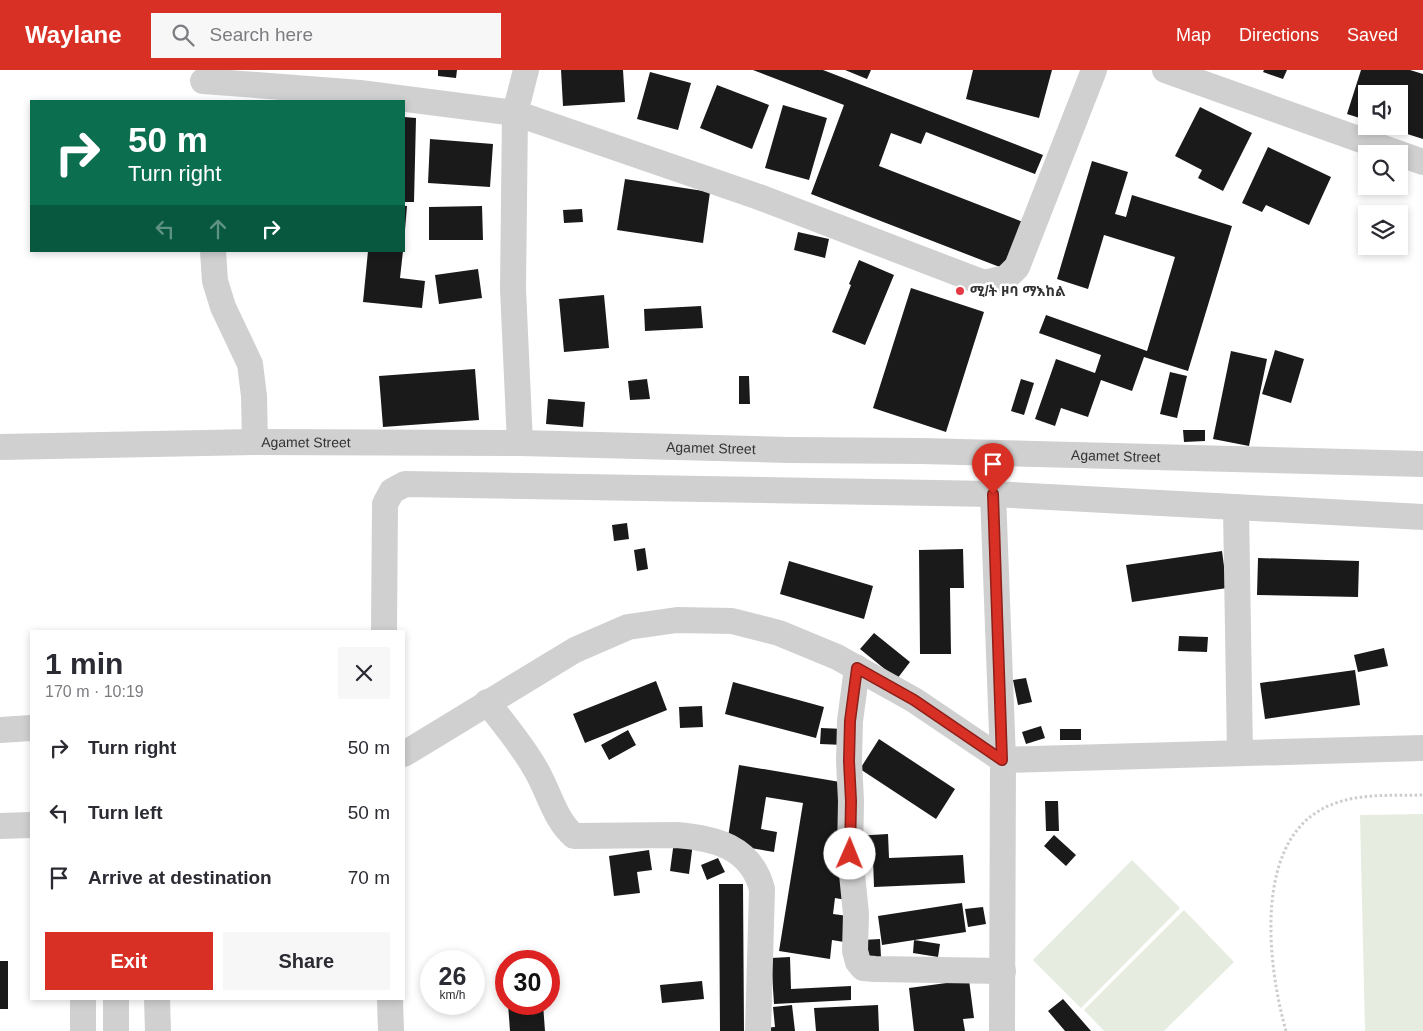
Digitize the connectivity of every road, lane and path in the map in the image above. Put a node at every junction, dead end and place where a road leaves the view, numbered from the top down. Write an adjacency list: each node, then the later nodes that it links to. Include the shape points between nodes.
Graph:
1 (526, 70): 5 (street)
2 (1094, 70): 5 (street, via 1017,266 1006,278 984,283 759,197)
3 (1165, 70): 6 (street)
4 (204, 84): 5 (street, via 360,93)
5 (515, 113): 9 (street, via 513,289)
6 (1423, 162)
7 (213, 252): 8 (street, via 215,281 223,307 250,364)
8 (255, 442): 9 (street, Agamet Street); 10 (street, Agamet Street)
9 (520, 443): 11 (street, Agamet Street)
10 (0, 447)
11 (1423, 464)
12 (993, 494): 13 (street); 15 (street, via 404,484 392,491 385,504); 23 (street)
13 (1236, 507): 14 (street); 22 (street)
14 (1423, 517)
15 (384, 630)
16 (857, 668): 17 (street, via 769,631 732,621 677,620 628,627 575,650); 23 (street, via 914,700); 27 (street, via 849,761 850,854 858,962 863,968 875,969)
17 (487, 702): 21 (street); 36 (street, via 536,769 561,821 574,836 694,836 744,856 753,866 762,889)
18 (30, 728): 19 (street)
19 (0, 730)
20 (1423, 748): 22 (street)
21 (405, 753)
22 (1240, 753): 23 (street)
23 (1002, 760): 27 (street)
24 (1423, 795): 38 (path, via 1361,796 1334,803 1312,814 1296,829 1282,854 1274,881 1271,922 1273,968)
25 (30, 825): 26 (street)
26 (0, 826)
27 (1003, 971): 37 (street)
28 (83, 1000): 32 (street)
29 (116, 1000): 33 (street)
30 (157, 1000): 34 (street)
31 (390, 1000): 35 (street)
32 (83, 1031)
33 (116, 1031)
34 (158, 1031)
35 (391, 1031)
36 (758, 1031)
37 (1002, 1031)
38 (1286, 1031)

